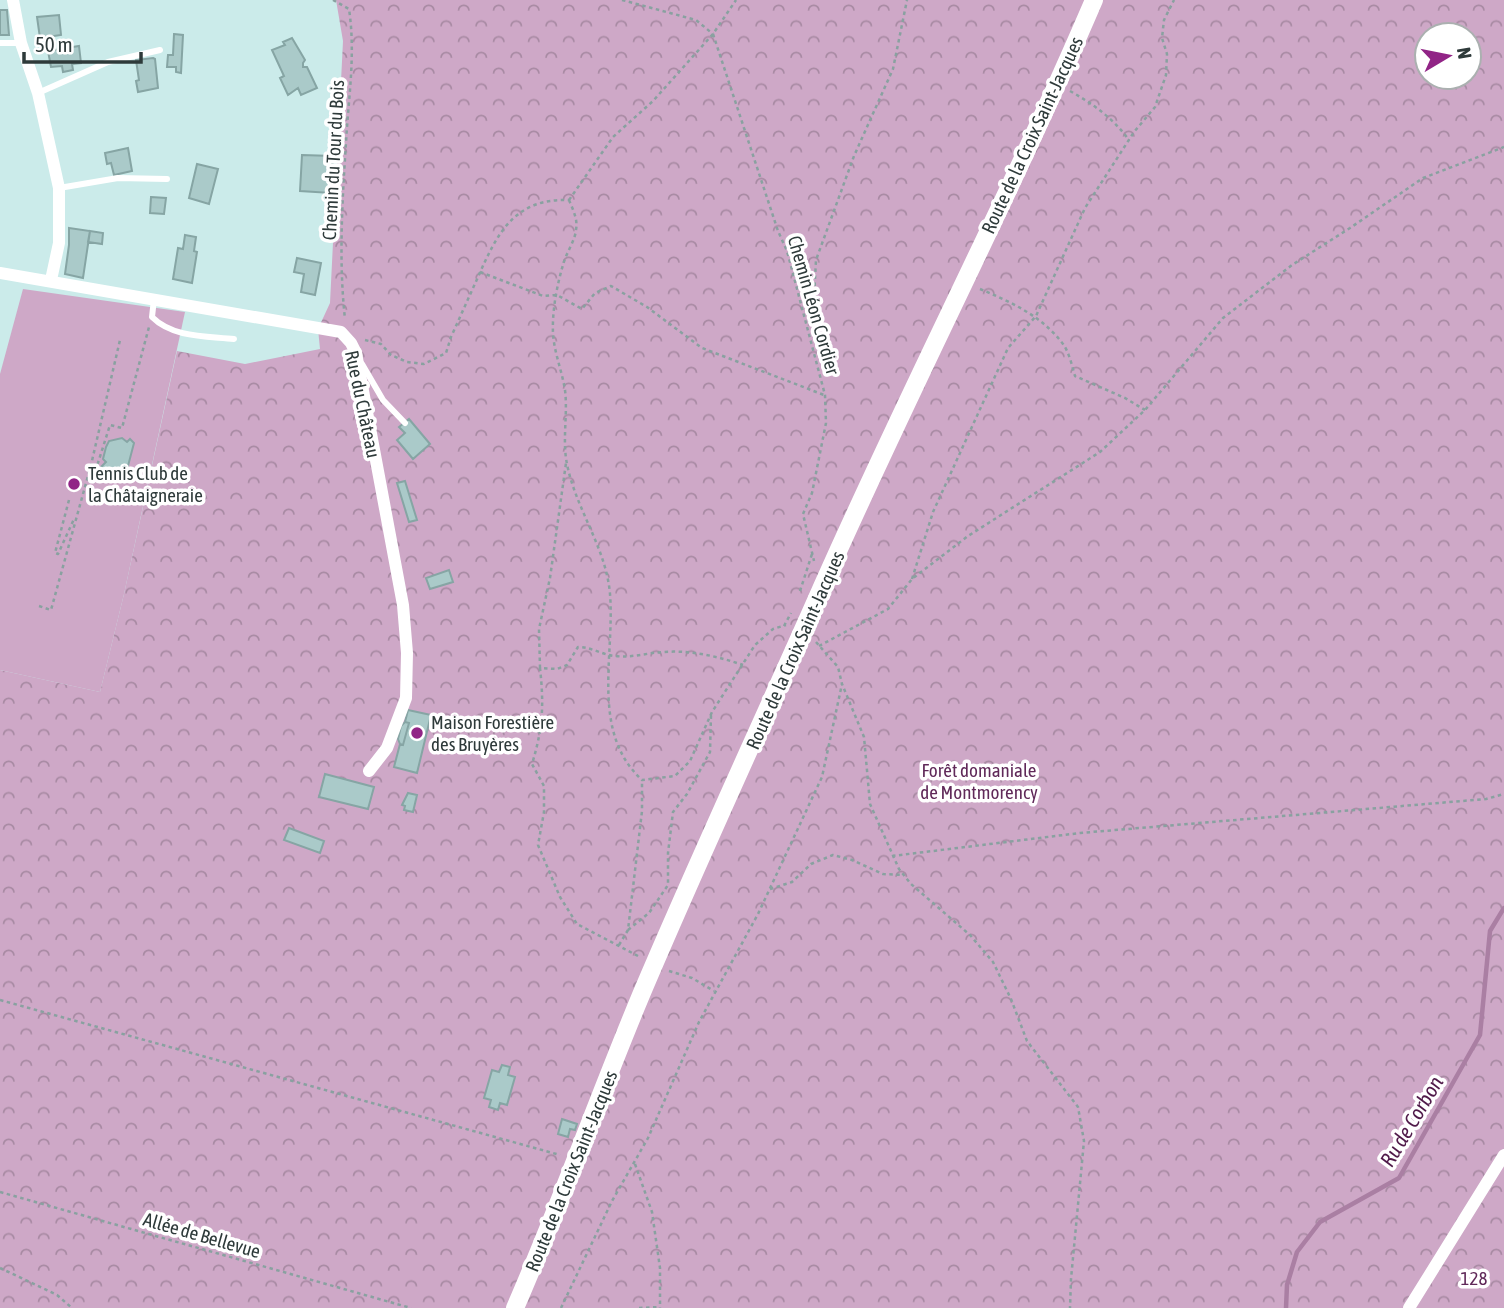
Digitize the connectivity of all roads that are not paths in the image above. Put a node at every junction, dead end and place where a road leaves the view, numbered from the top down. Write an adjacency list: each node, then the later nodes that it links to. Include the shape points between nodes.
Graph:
1 (13, 0): 4 (street)
2 (1094, 0): 17 (street, Route de la Croix Saint-Jacques, via 821,589 655,964)
3 (0, 43): 4 (lane)
4 (21, 43): 6 (street)
5 (160, 50): 6 (lane, via 108,62)
6 (38, 93): 8 (street)
7 (167, 179): 8 (lane, via 118,178)
8 (59, 188): 10 (street, via 59,243)
9 (0, 273): 10 (street, Rue du Château)
10 (51, 280): 11 (street, Rue du Château)
11 (154, 299): 12 (lane, via 152,317 161,327); 13 (street, Rue du Château, via 341,332)
12 (234, 339)
13 (356, 353): 14 (lane, via 383,400); 15 (street, Rue du Château, via 407,653 405,698 387,748)
14 (405, 423)
15 (369, 771)
16 (1504, 1155): 18 (street)
17 (515, 1308)
18 (1409, 1308)

